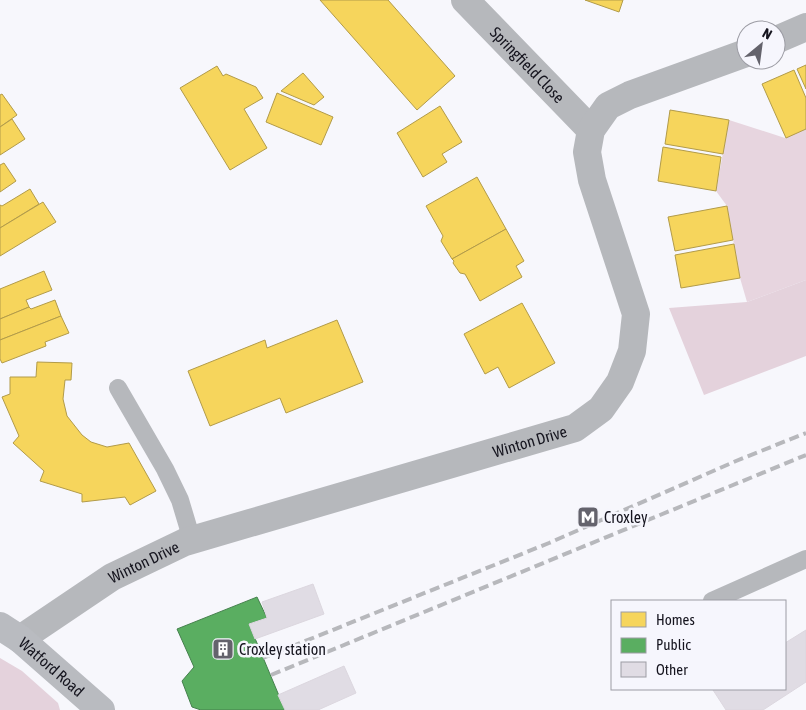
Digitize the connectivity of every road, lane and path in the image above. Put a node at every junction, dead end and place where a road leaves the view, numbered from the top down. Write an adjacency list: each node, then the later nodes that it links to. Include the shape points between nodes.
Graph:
1 (465, 0): 5 (street, Springfield Close)
2 (806, 28): 3 (street)
3 (786, 36)
4 (736, 57): 5 (street, Winton Drive, via 608,106)
5 (591, 130): 7 (street, Winton Drive, via 587,152 592,180 636,314 632,350 620,382 600,409 576,428)
6 (118, 388): 7 (lane, via 180,500)
7 (192, 540): 10 (street, Winton Drive, via 112,577)
8 (806, 559): 9 (lane)
9 (714, 600)
10 (10, 632): 11 (main road, Watford Road)
11 (101, 710)

